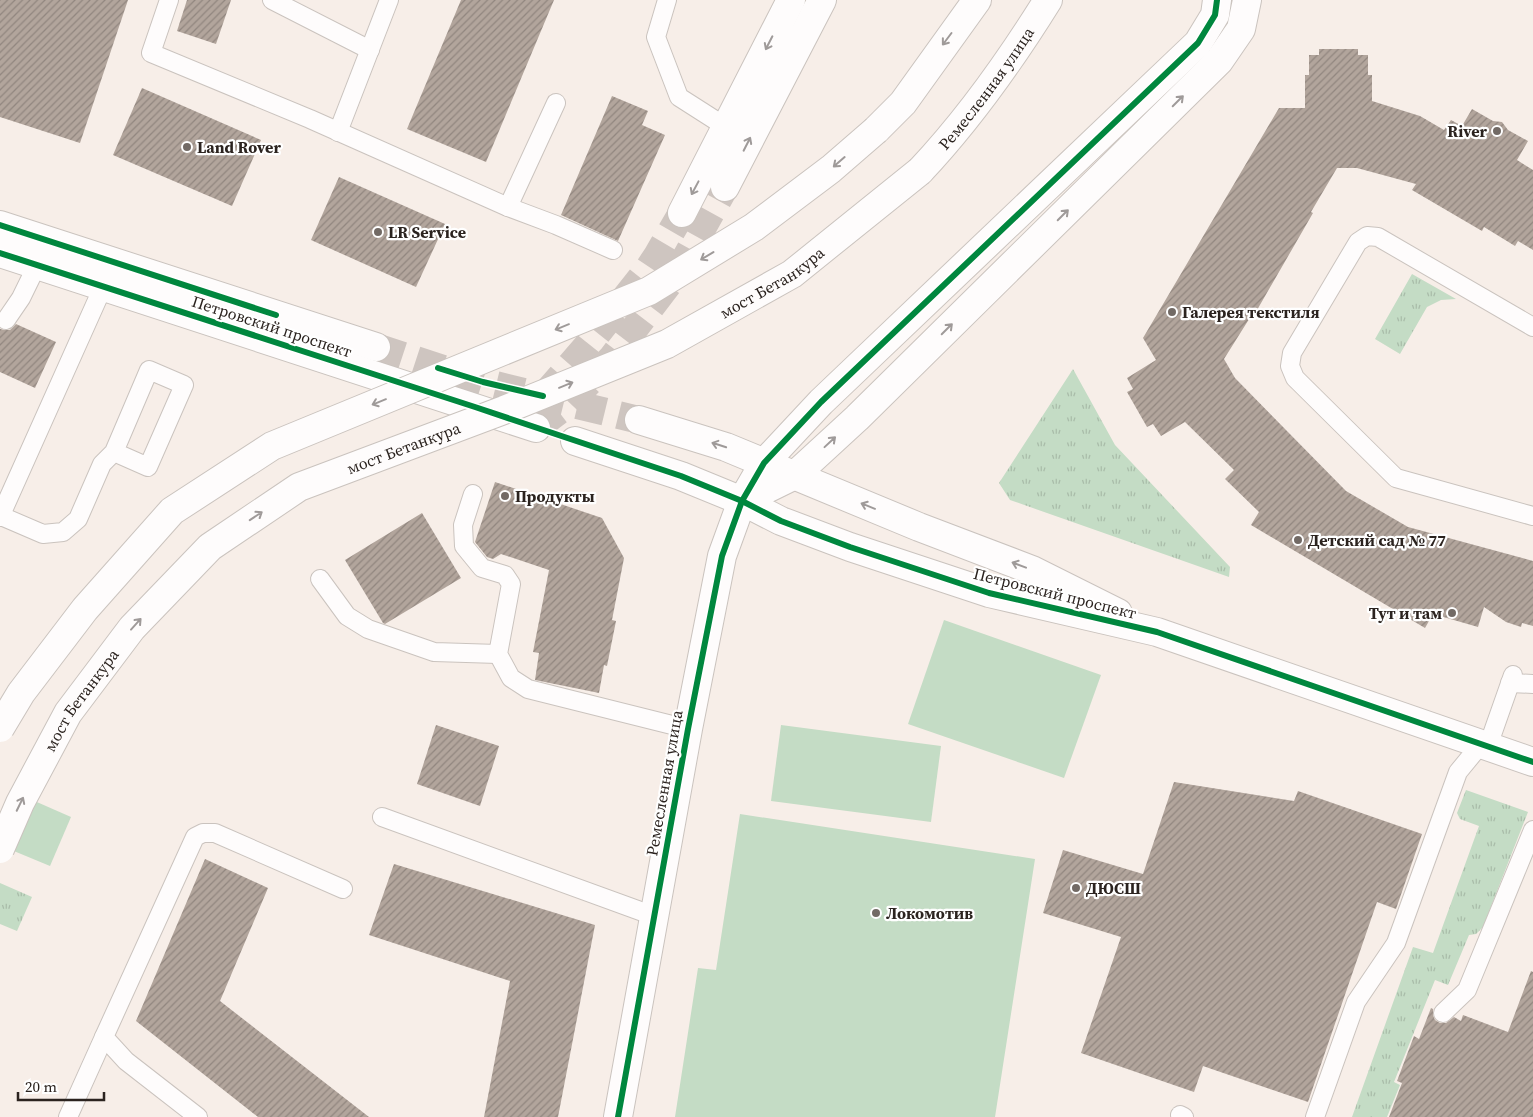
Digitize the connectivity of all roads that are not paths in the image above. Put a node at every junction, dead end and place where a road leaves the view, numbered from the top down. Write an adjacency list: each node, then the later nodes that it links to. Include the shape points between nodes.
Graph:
1 (169, 0): 14 (lane, via 151,53)
2 (272, 0): 11 (lane)
3 (389, 0): 11 (lane)
4 (666, 0): 13 (lane, via 656,37 679,98)
5 (792, 0): 13 (street, one-way to 13)
6 (822, 0): 16 (street, one-way to 6)
7 (976, 0): 41 (street, one-way to 41, bridge, via 903,103 831,169 754,228 649,291 272,446 172,511 85,609 21,693)
8 (1048, 0): 15 (street, Ремесленная улица, via 992,84 952,137)
9 (1217, 0): 31 (street, Ремесленная улица, via 1214,16 1198,43 821,402)
10 (1247, 0): 32 (street, one-way to 10, via 1219,61 1241,29)
11 (370, 50): 14 (lane)
12 (556, 103): 17 (lane)
13 (727, 125): 18 (street, one-way to 18)
14 (338, 132): 17 (lane)
15 (920, 171): 47 (street, мост Бетанкура, one-way to 15, bridge, via 20,803 68,713 132,628 210,547 299,488 667,344 792,274)
16 (725, 187)
17 (508, 207): 20 (lane)
18 (682, 213)
19 (0, 225): 21 (street, Петровский проспект)
20 (613, 250)
21 (42, 252): 22 (street, Петровский проспект); 23 (street, Петровский проспект); 24 (lane, via 21,298)
22 (0, 253)
23 (108, 274): 26 (street, Петровский проспект); 28 (street, Петровский проспект); 35 (lane)
24 (6, 320)
25 (1533, 327): 36 (lane, via 1378,237 1367,236 1358,242 1292,353 1290,366 1295,378 1396,478)
26 (376, 347)
27 (639, 420): 31 (street, Петровский проспект, one-way to 27, via 726,447)
28 (536, 428)
29 (575, 441): 34 (street, Петровский проспект, via 681,476)
30 (114, 452): 30 (lane, via 149,370 184,385 148,467); 35 (lane, via 102,464 78,519 63,532 43,534)
31 (764, 463): 32 (street, Петровский проспект); 34 (street, Ремесленная улица)
32 (795, 476): 34 (street); 38 (street, Петровский проспект, one-way to 32, via 1032,570)
33 (474, 494): 39 (lane, via 463,525 464,546 482,568 506,575 511,584)
34 (742, 501): 38 (street, Петровский проспект, via 823,538 989,594); 42 (street, Ремесленная улица, via 722,556)
35 (0, 516)
36 (1533, 516)
37 (320, 579): 39 (lane, via 347,616 368,629 434,652)
38 (1157, 632): 43 (street, Петровский проспект)
39 (498, 654): 42 (lane, via 511,678 528,689)
40 (1533, 684): 43 (lane, via 1511,679)
41 (0, 728)
42 (688, 729): 49 (street, Ремесленная улица)
43 (1484, 745): 44 (street, Петровский проспект); 55 (lane, via 1458,772 1396,943 1356,1002)
44 (1533, 762)
45 (382, 817): 49 (lane)
46 (1533, 830): 50 (lane, via 1467,990)
47 (0, 849)
48 (343, 889): 51 (lane, via 215,833 195,837)
49 (654, 916): 54 (street, Ремесленная улица)
50 (1443, 1013)
51 (104, 1037): 52 (lane); 53 (lane, via 126,1061)
52 (68, 1117)
53 (198, 1117)
54 (618, 1117)
55 (1315, 1117)

